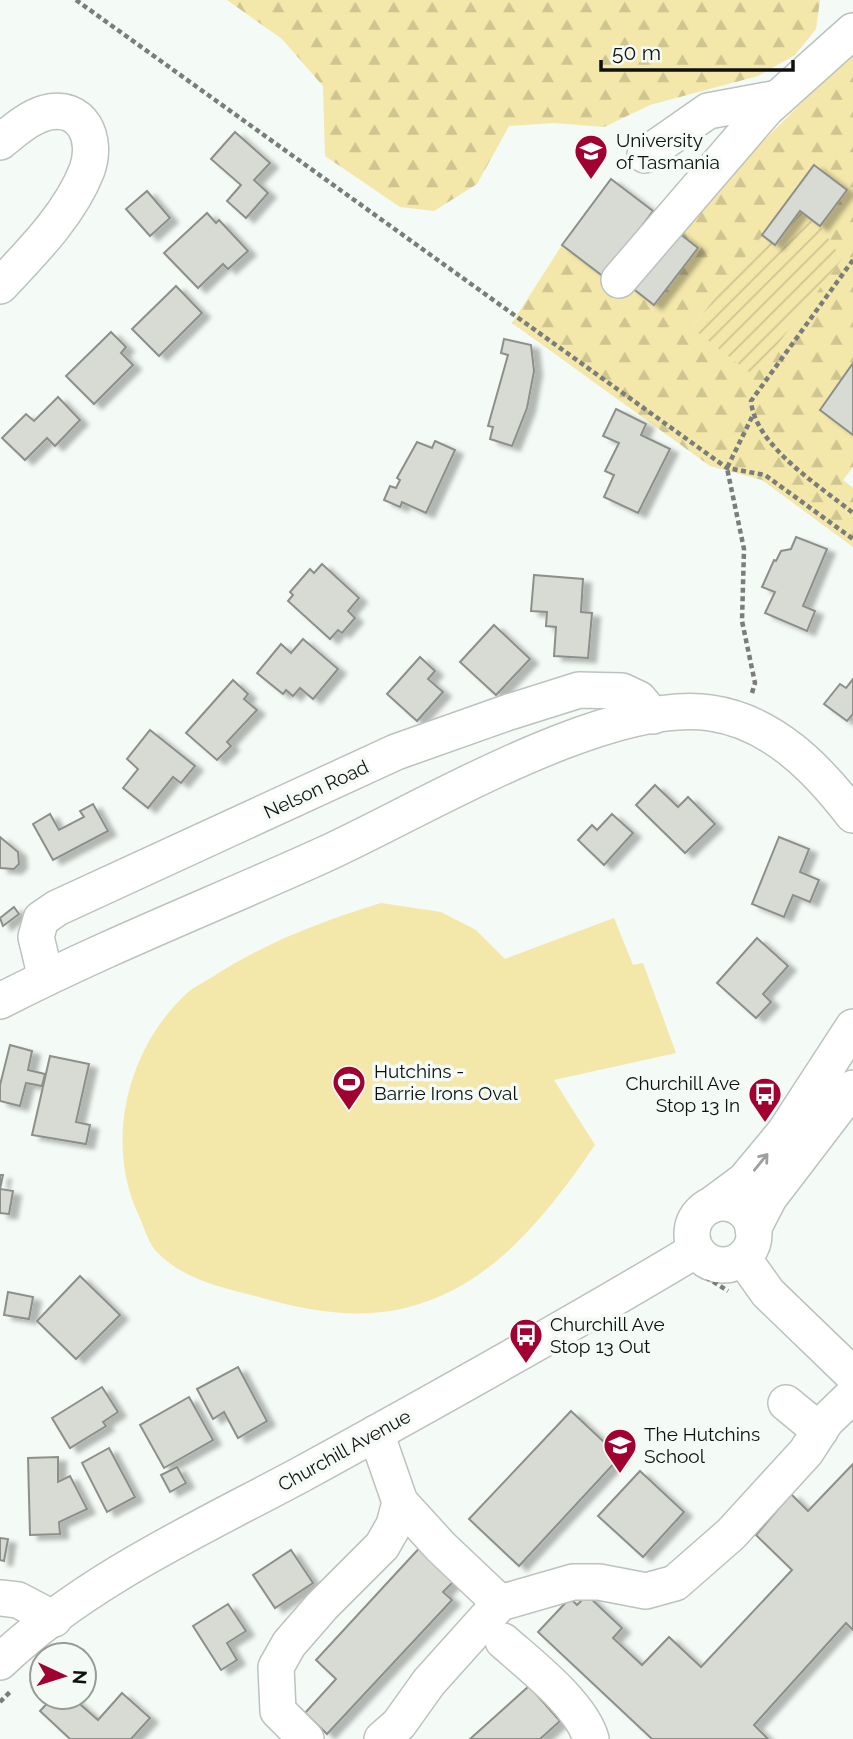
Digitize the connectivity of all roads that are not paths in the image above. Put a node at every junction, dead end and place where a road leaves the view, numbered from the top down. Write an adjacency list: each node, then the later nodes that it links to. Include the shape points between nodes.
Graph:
1 (853, 31): 2 (street)
2 (778, 97): 4 (street, via 708,111); 5 (street)
3 (0, 142): 6 (street, via 31,119 53,112 81,119 92,144 87,170 60,217)
4 (645, 155)
5 (619, 280)
6 (0, 286)
7 (653, 716): 8 (street, via 697,712 744,721 799,754); 9 (street, via 594,730 495,772 326,854); 9 (street, Nelson Road, via 639,699 622,691 579,690 396,752 57,908 41,919 36,937)
8 (853, 815)
9 (46, 978): 10 (street)
10 (0, 1002)
11 (853, 1027): 15 (street, one-way to 11, via 746,1180 784,1133)
12 (853, 1088): 13 (street)
13 (819, 1133): 14 (street); 16 (street, via 769,1198)
14 (853, 1138)
15 (710, 1206): 16 (street, via 737,1207 750,1220); 17 (street, via 692,1228)
16 (748, 1243): 17 (street, via 735,1263 716,1265); 18 (street, via 768,1293)
17 (696, 1250): 22 (street, Churchill Avenue, via 550,1338)
18 (853, 1375)
19 (853, 1395): 21 (street)
20 (786, 1404): 21 (street)
21 (820, 1431): 25 (street, via 731,1534 675,1583 646,1591 573,1582)
22 (376, 1433): 23 (street); 26 (street, Churchill Avenue, via 121,1572)
23 (400, 1502): 25 (street); 29 (street, via 382,1546 313,1616 275,1667 278,1711)
24 (0, 1598): 26 (street, via 18,1600)
25 (500, 1603): 30 (street)
26 (54, 1619): 28 (street, Churchill Avenue)
27 (503, 1641): 31 (street, via 583,1721)
28 (0, 1662)
29 (306, 1739)
30 (382, 1739)
31 (591, 1739)

